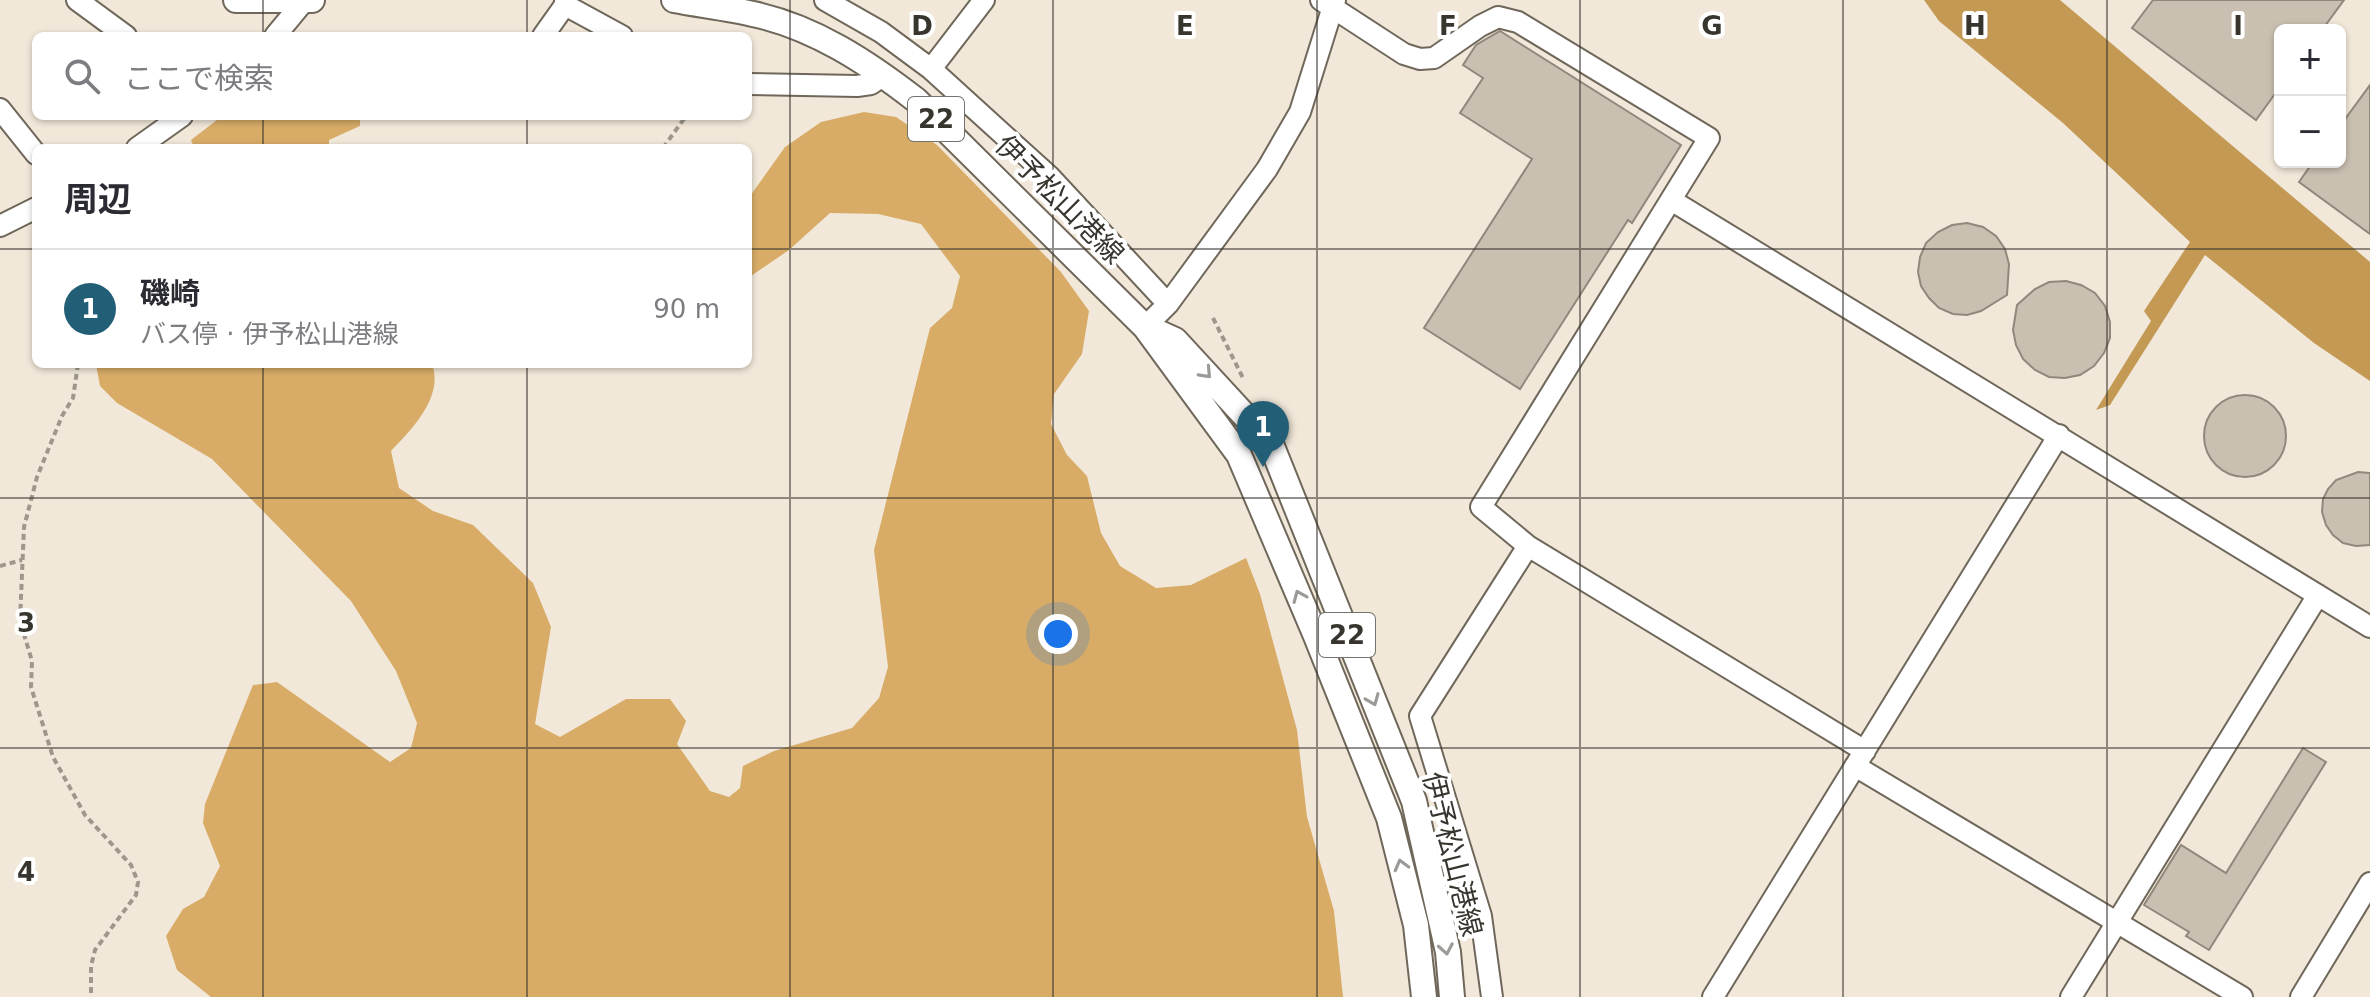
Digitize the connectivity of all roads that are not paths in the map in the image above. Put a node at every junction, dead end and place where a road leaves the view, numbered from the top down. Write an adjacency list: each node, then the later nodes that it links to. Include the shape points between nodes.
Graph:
1 (77, 0): 10 (street)
2 (236, 0): 7 (main road)
3 (312, 0): 7 (main road)
4 (674, 0): 15 (main road, 伊予松山港線 / 22, via 794,26)
5 (825, 0): 14 (street)
6 (984, 0): 14 (street)
7 (304, 1): 11 (street)
8 (565, 2): 12 (street); 13 (street)
9 (1330, 3): 21 (street, via 1404,54 1420,59 1434,58 1498,17 1518,22 1709,138); 24 (street, via 1300,112 1267,169)
10 (121, 32)
11 (278, 32)
12 (546, 32)
13 (615, 32)
14 (931, 69): 24 (street, via 1050,177)
15 (884, 75): 16 (street, via 857,86); 25 (main road, 伊予松山港線 / 22, via 916,100)
16 (752, 84)
17 (0, 109): 20 (street)
18 (176, 120): 19 (street)
19 (143, 144)
20 (32, 149)
21 (1671, 200): 26 (street); 27 (street, via 1481,507)
22 (32, 210): 23 (street)
23 (0, 226)
24 (1168, 304): 25 (street)
25 (1145, 327): 33 (main road, 伊予松山港線 / 22, one-way to 25, via 1416,925 1389,818 1316,636 1239,455); 34 (main road, 伊予松山港線 / 22, one-way to 34, via 1175,340 1271,444 1414,801 1448,952)
26 (2059, 435): 28 (street); 30 (street)
27 (1528, 546): 30 (street); 35 (street, via 1420,716 1481,916)
28 (2318, 595): 29 (street); 32 (street)
29 (2370, 627)
30 (1860, 759): 32 (street); 36 (street)
31 (2370, 883): 39 (street)
32 (2116, 923): 37 (street); 38 (street)
33 (1424, 997)
34 (1452, 997)
35 (1492, 997)
36 (1713, 997)
37 (2071, 997)
38 (2242, 997)
39 (2301, 997)

